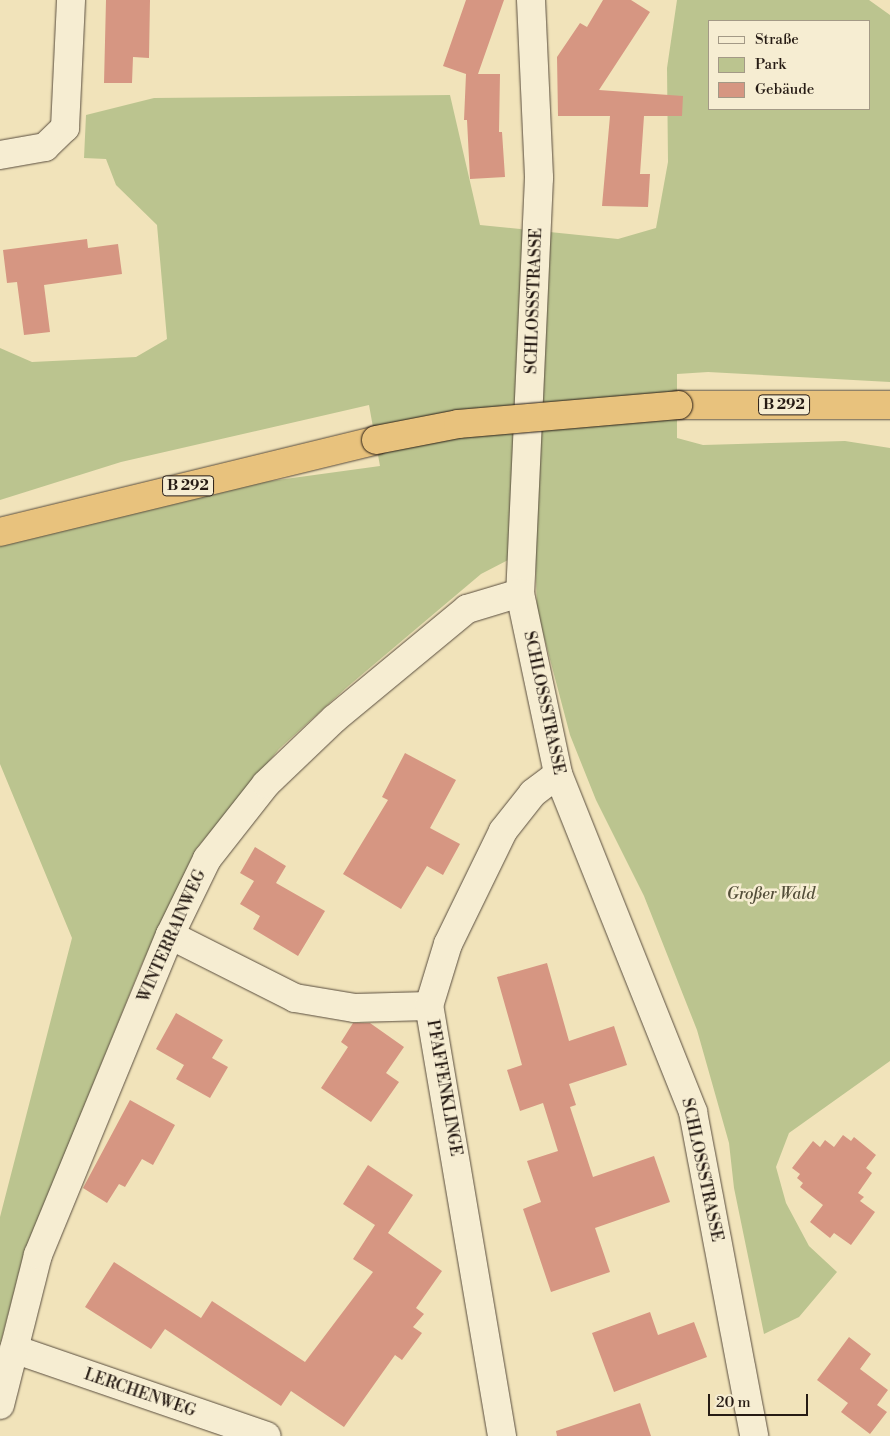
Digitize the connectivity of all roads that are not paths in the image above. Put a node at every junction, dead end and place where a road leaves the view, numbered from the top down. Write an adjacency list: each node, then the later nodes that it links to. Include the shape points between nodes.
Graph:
1 (71, 0): 3 (street, via 65,128 45,147)
2 (531, 0): 6 (street, SCHLOSSSTRASSE, via 539,178)
3 (0, 155)
4 (890, 405): 5 (highway, B 292, bridge, via 678,405 458,424 376,440)
5 (0, 532)
6 (520, 593): 7 (street, SCHLOSSSTRASSE); 8 (street, WINTERRAINWEG, via 467,609 334,719 266,784 207,859)
7 (558, 774): 9 (street, PFAFFENKLINGE, via 533,793 503,830 448,944); 14 (street, SCHLOSSSTRASSE, via 693,1112)
8 (170, 935): 9 (street, via 295,998 355,1008); 10 (street, WINTERRAINWEG, via 38,1255)
9 (430, 1006): 13 (street, PFAFFENKLINGE)
10 (14, 1349): 11 (street, WINTERRAINWEG); 12 (street, LERCHENWEG)
11 (0, 1405)
12 (266, 1436)
13 (502, 1436)
14 (754, 1436)

